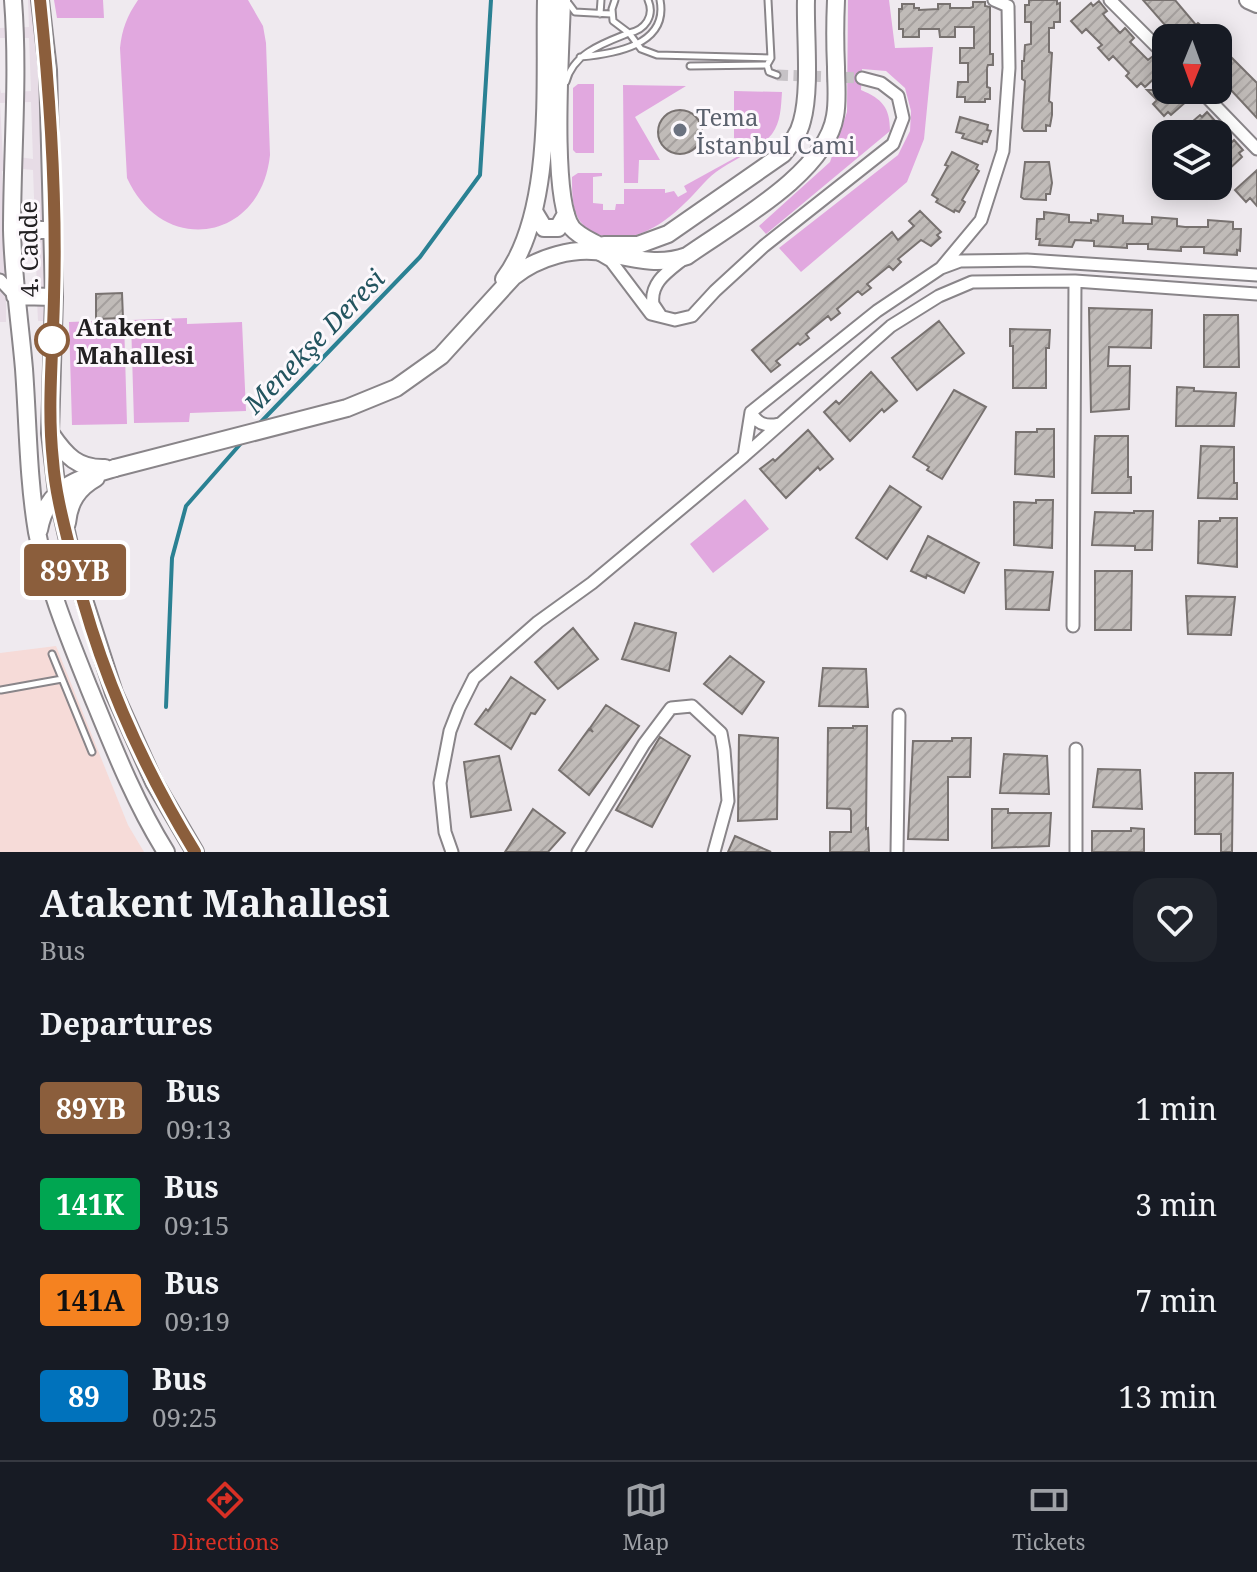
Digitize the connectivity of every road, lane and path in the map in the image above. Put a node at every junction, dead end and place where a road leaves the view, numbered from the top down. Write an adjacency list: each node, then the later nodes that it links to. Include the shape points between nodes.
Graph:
1 (13, 0): 37 (street, 4. Cadde, via 17,93)
2 (40, 0): 36 (street, 4. Cadde, via 48,70)
3 (546, 0): 34 (street, via 541,183)
4 (562, 0): 32 (street)
5 (568, 0): 18 (lane, via 575,12)
6 (601, 0): 18 (lane)
7 (615, 0): 19 (lane)
8 (648, 0): 20 (lane, via 647,22)
9 (660, 0): 22 (lane, via 658,23)
10 (768, 0): 26 (lane)
11 (994, 0): 14 (street)
12 (1110, 0): 21 (street)
13 (1248, 0): 15 (street)
14 (1011, 3): 40 (street, via 1003,151 981,220)
15 (1257, 4)
16 (806, 7): 17 (street, via 811,22 821,25 830,22); 23 (street)
17 (836, 7): 24 (street)
18 (600, 14): 19 (lane)
19 (611, 14): 20 (lane)
20 (629, 33): 22 (lane); 25 (lane)
21 (1152, 42)
22 (637, 45): 25 (lane, via 620,53); 26 (lane, via 657,55)
23 (806, 51): 24 (street, via 821,41); 38 (street, via 802,122 783,154 668,234 638,245)
24 (835, 51): 39 (street, via 835,116 813,161)
25 (579, 57): 32 (lane, via 568,73)
26 (771, 58): 27 (lane)
27 (767, 65): 28 (lane); 29 (lane)
28 (690, 66)
29 (777, 75)
30 (862, 78): 49 (street, via 881,83 898,96 903,118 893,144 764,246 692,316)
31 (1214, 104): 33 (street)
32 (560, 116): 35 (street)
33 (1257, 149)
34 (535, 213): 35 (street, via 544,228 551,229 558,228); 41 (street)
35 (566, 214): 38 (street, via 572,228)
36 (53, 230): 37 (street); 47 (street, 4. Cadde)
37 (6, 234): 46 (street, 4. Cadde)
38 (596, 248): 39 (street, via 651,262); 41 (street, via 538,254); 48 (street, via 525,267); 49 (street, via 651,314)
39 (687, 256): 49 (street, via 654,287 653,304)
40 (941, 268): 42 (street, via 960,261 1027,260); 50 (street, via 877,311)
41 (510, 272): 48 (street)
42 (1257, 275)
43 (0, 280): 46 (street)
44 (1075, 281): 45 (street); 51 (street, via 972,282 939,296 891,326); 58 (street)
45 (1257, 294)
46 (15, 296): 47 (street); 57 (street, 4. Cadde)
47 (54, 297): 52 (street, 4. Cadde)
48 (479, 313): 54 (street, via 441,356 396,388 347,408)
49 (664, 319)
50 (751, 412): 51 (street, via 762,424); 53 (street)
51 (779, 424): 53 (street)
52 (50, 433): 54 (street, via 79,465); 55 (street, 4. Cadde)
53 (744, 456): 67 (street, via 474,678 442,765 441,809)
54 (115, 468): 55 (street, via 72,481); 56 (street, via 73,498)
55 (57, 492): 56 (street, 4. Cadde); 57 (street)
56 (66, 534): 66 (street, 4. Cadde, via 114,693 149,771)
57 (38, 536): 65 (street, 4. Cadde, via 101,718 145,819)
58 (1073, 626)
59 (52, 654): 60 (lane)
60 (62, 679): 61 (lane); 64 (lane)
61 (1, 690)
62 (899, 715): 70 (street)
63 (1076, 749): 71 (street)
64 (92, 752)
65 (166, 852)
66 (195, 852)
67 (452, 852)
68 (578, 852): 69 (street, via 671,708 692,706 721,733 724,750 728,801)
69 (714, 852)
70 (897, 852)
71 (1076, 852)

